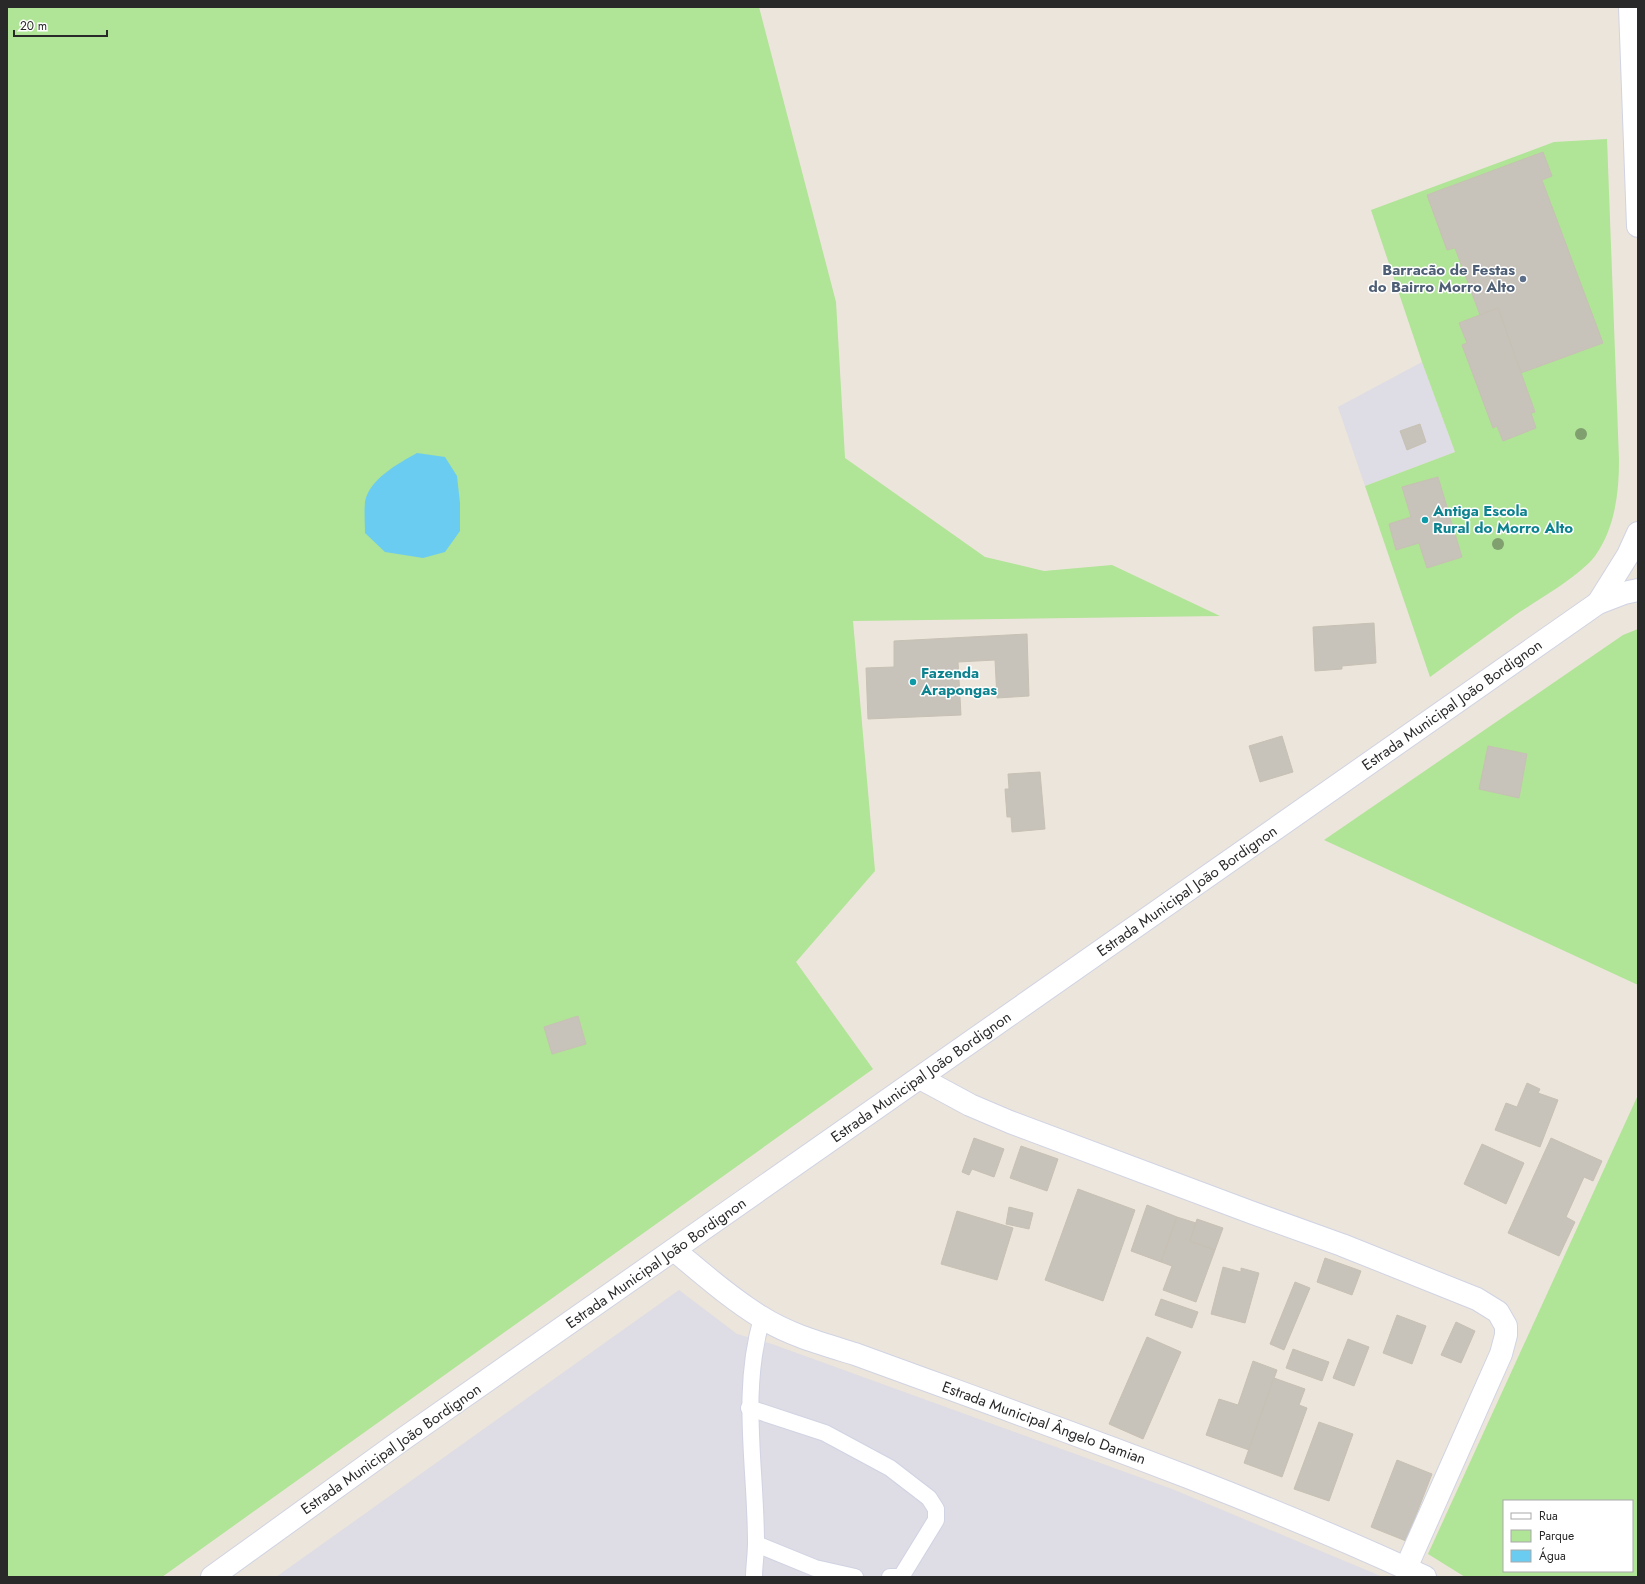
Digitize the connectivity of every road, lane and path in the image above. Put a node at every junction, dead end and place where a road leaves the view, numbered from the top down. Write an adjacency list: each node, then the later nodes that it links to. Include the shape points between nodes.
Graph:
1 (1630, 7): 2 (main road)
2 (1638, 226)
3 (1638, 533): 5 (main road, via 1628,555)
4 (1638, 590): 5 (main road, Estrada Municipal João Bordignon)
5 (1598, 603): 6 (main road, Estrada Municipal João Bordignon)
6 (920, 1078): 7 (main road, Estrada Municipal João Bordignon); 11 (main road, via 970,1105 1010,1122 1389,1263 1477,1299 1498,1312 1506,1326 1501,1354)
7 (674, 1250): 8 (main road, Estrada Municipal Ângelo Damian); 12 (main road, Estrada Municipal João Bordignon, via 406,1437)
8 (762, 1318): 9 (lane, via 755,1340); 11 (main road, Estrada Municipal Ângelo Damian, via 818,1342 1184,1474)
9 (749, 1408): 10 (lane); 15 (lane, via 825,1433 890,1468 929,1498 936,1509 936,1520 901,1577)
10 (756, 1544): 13 (lane); 14 (lane, via 815,1568)
11 (1415, 1572)
12 (212, 1577)
13 (754, 1577)
14 (855, 1577)
15 (890, 1577)

